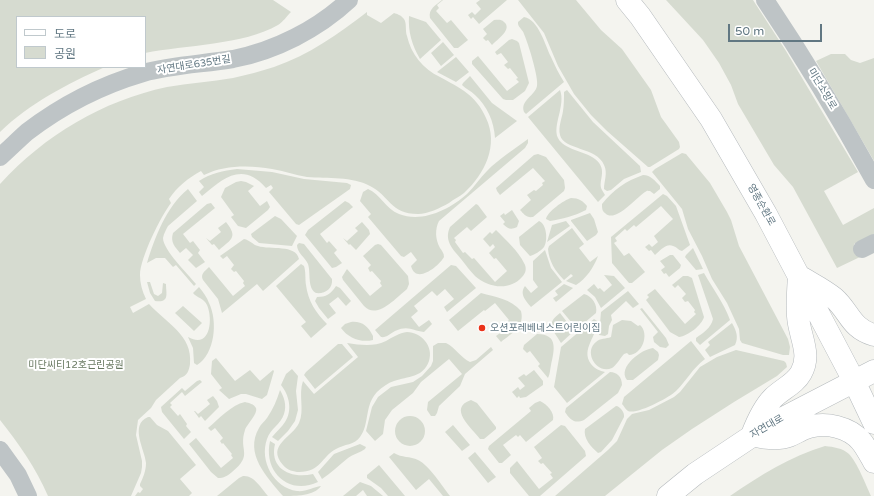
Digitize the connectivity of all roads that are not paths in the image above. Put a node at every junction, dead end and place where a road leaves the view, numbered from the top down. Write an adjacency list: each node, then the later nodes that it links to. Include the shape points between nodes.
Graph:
1 (349, 0): 4 (street, 자연대로635번길, via 316,25 285,42 256,53 144,73 89,94 38,124)
2 (627, 0): 6 (main road, 영종순환로, via 711,119)
3 (765, 0): 5 (street, 미단소망로, via 814,76)
4 (0, 157)
5 (874, 180)
6 (799, 276): 7 (main road, via 832,296 863,332); 9 (main road, 영종순환로); 11 (main road, via 799,328 806,358 802,373 773,398)
7 (874, 335)
8 (874, 371): 9 (main road, 자연대로)
9 (854, 381): 10 (main road, 영종순환로); 11 (main road, 자연대로)
10 (874, 423)
11 (752, 435): 13 (main road, via 768,438 787,436 826,424 851,433 860,440); 15 (main road, 자연대로)
12 (0, 450): 14 (street, via 18,475)
13 (874, 462)
14 (28, 496)
15 (668, 496)

